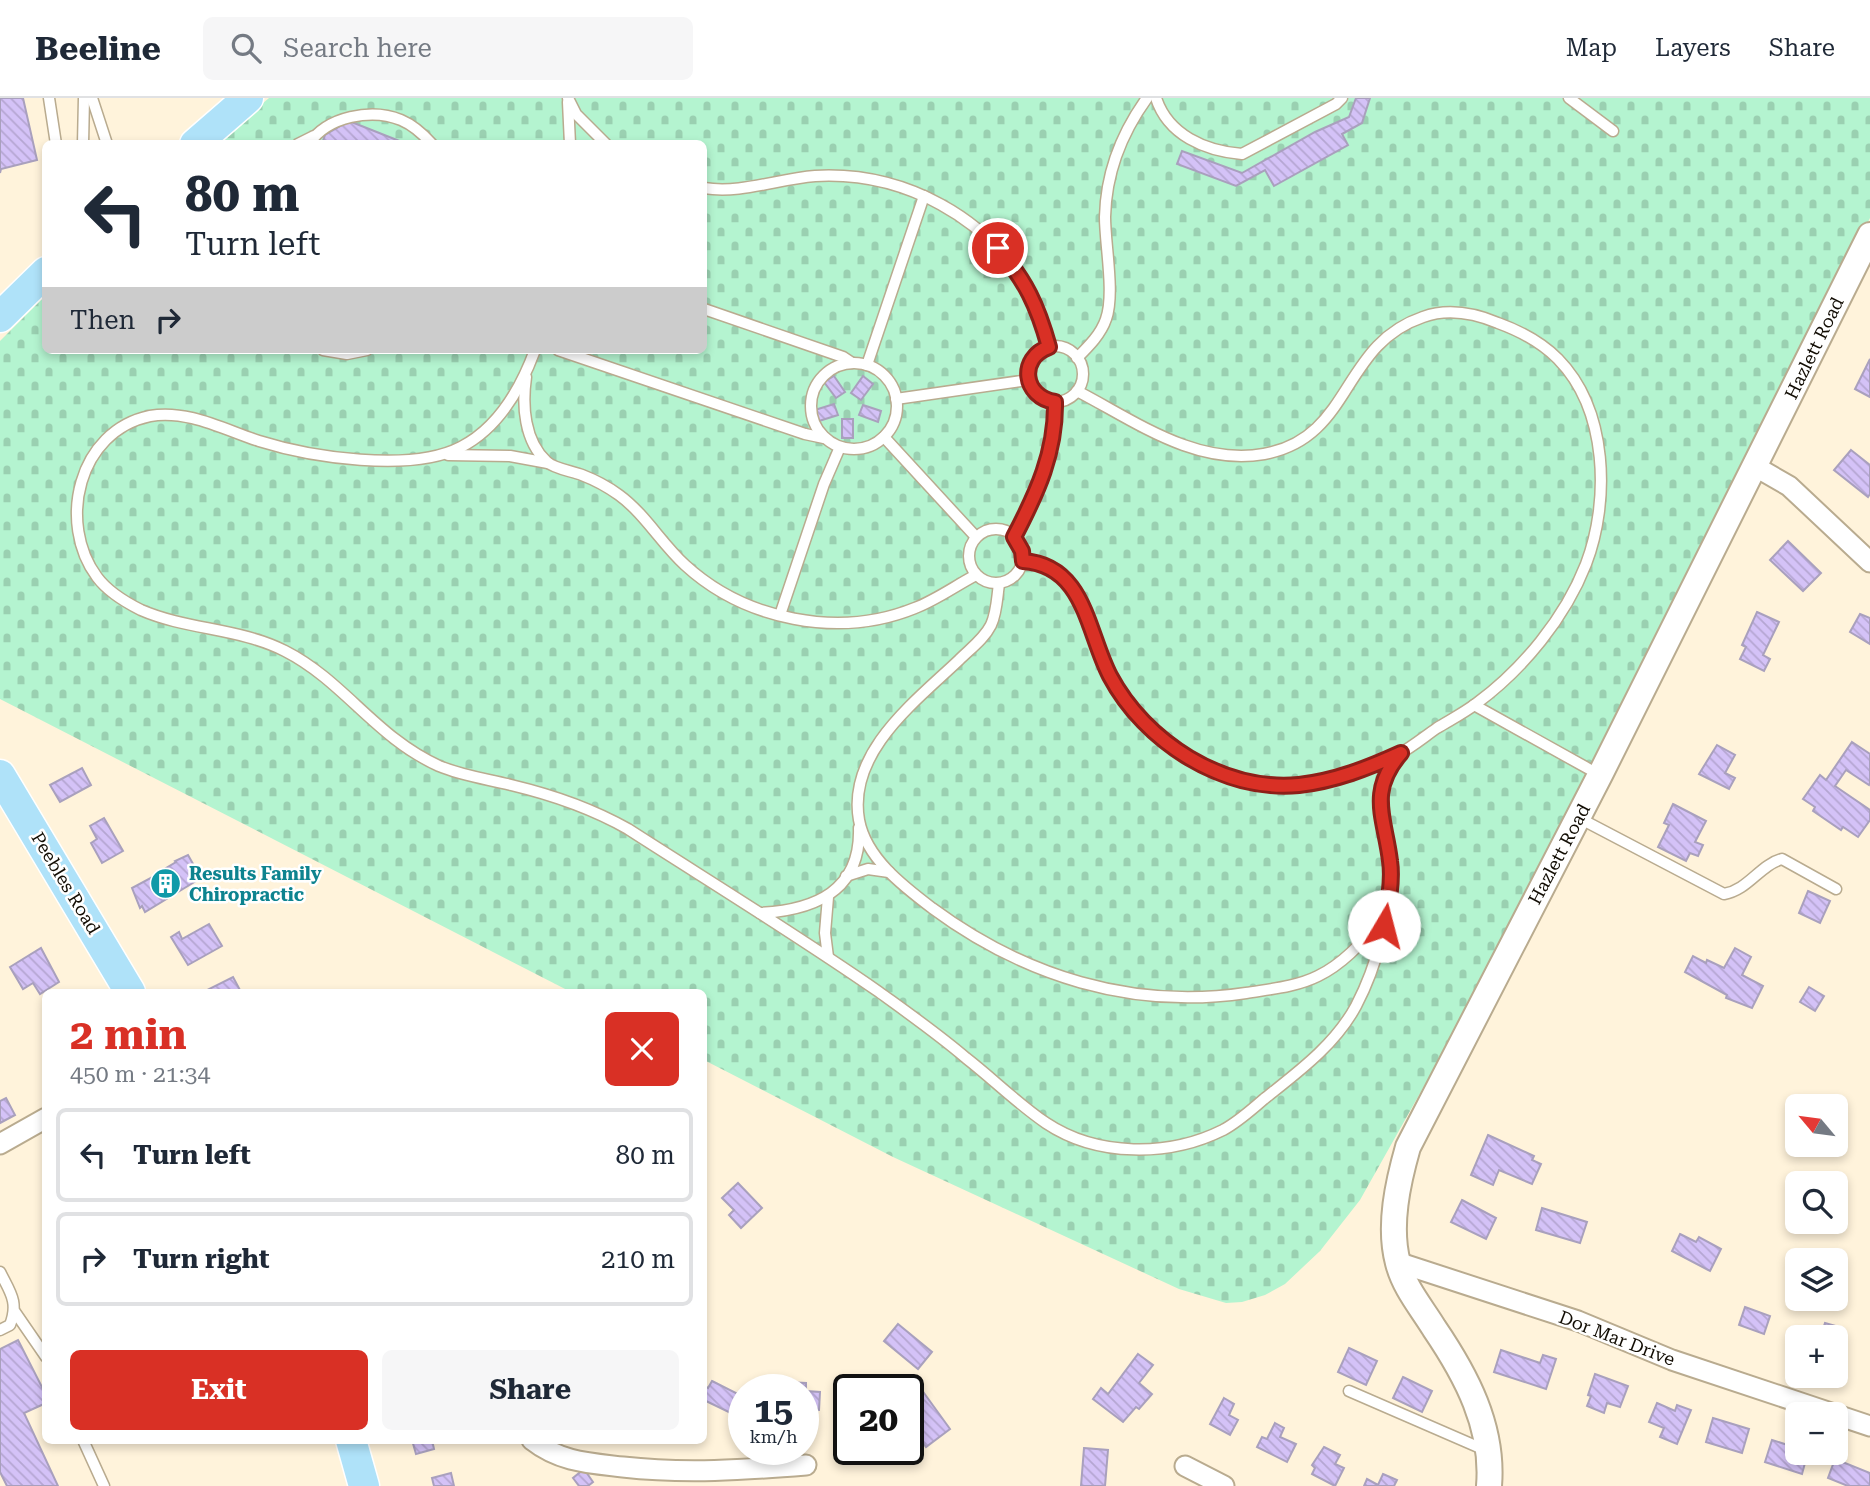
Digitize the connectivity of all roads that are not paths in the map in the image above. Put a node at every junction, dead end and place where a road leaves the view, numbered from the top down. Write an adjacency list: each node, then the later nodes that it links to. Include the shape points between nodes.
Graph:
1 (49, 98): 11 (lane)
2 (84, 98): 12 (lane)
3 (92, 98): 13 (lane)
4 (248, 98): 14 (main road)
5 (568, 98): 17 (lane); 18 (lane, via 576,114)
6 (1147, 98): 28 (lane, via 1119,144 1111,168 1105,217 1108,312 1100,331)
7 (1156, 98): 8 (lane, via 1165,117 1188,139 1242,154)
8 (1342, 98)
9 (1569, 98): 10 (lane)
10 (1613, 131)
11 (55, 140)
12 (83, 140)
13 (106, 140)
14 (200, 140)
15 (312, 140): 16 (lane, via 336,122 365,114 401,120)
16 (428, 140)
17 (570, 140)
18 (602, 140)
19 (707, 188): 20 (lane, via 729,190 837,176 863,177)
20 (924, 196): 25 (lane, via 971,223 998,248 1032,297); 30 (lane)
21 (1870, 235): 41 (street, Hazlett Road)
22 (42, 276): 24 (main road)
23 (707, 310): 29 (lane)
24 (0, 317)
25 (1049, 347): 28 (lane, via 1068,349); 32 (lane, via 1030,361)
26 (534, 354): 31 (lane)
27 (570, 354): 37 (lane)
28 (1077, 358): 33 (lane, via 1082,370)
29 (853, 363): 30 (lane); 37 (lane, via 827,372 813,392 812,418)
30 (867, 365): 34 (lane, via 888,380)
31 (527, 370): 39 (lane, via 513,397 491,423 461,447); 40 (lane, via 524,412 532,438)
32 (1028, 380): 34 (lane); 35 (lane, via 1040,397)
33 (1077, 391): 35 (lane); 49 (lane, via 1185,447 1223,456 1249,456 1290,446 1308,436 1338,405 1369,353 1413,320 1445,312 1465,313 1508,327 1545,348 1572,377 1591,421 1601,474 1596,528 1581,578 1556,620 1519,665)
34 (896, 399): 36 (lane, via 895,417)
35 (1055, 402): 43 (lane, via 1045,470)
36 (884, 437): 38 (lane, via 865,448); 42 (lane)
37 (824, 438): 38 (lane)
38 (839, 447): 48 (lane)
39 (442, 455): 40 (lane, via 510,456); 60 (lane, via 375,460 330,457 288,450 182,416 149,416 118,431 93,456 78,492 79,541 98,579 132,605 285,650 323,675 409,750 452,771 547,795 601,815)
40 (548, 463): 48 (lane, via 606,486 638,512 670,550 728,596)
41 (1756, 467): 45 (street, via 1789,486); 53 (street, Hazlett Road)
42 (976, 537): 43 (lane, via 993,529); 46 (lane, via 968,555)
43 (1014, 537): 44 (lane)
44 (1023, 561): 47 (lane, via 1015,576); 50 (lane, via 1038,562 1071,585 1122,695 1154,731 1195,762 1248,782 1298,785 1348,775)
45 (1870, 562)
46 (976, 575): 47 (lane); 48 (lane, via 892,616 831,622)
47 (999, 583): 54 (lane, via 995,615 984,636 879,743 863,777)
48 (780, 615)
49 (1474, 705): 50 (lane); 51 (lane)
50 (1401, 753): 59 (lane, via 1381,794 1380,816 1391,862)
51 (1589, 769)
52 (0, 775): 62 (main road, Peebles Road)
53 (1578, 818): 57 (lane, via 1724,894 1783,859); 65 (street, Hazlett Road, via 1408,1147 1395,1210)
54 (859, 821): 55 (lane, via 869,845); 56 (lane, via 858,853)
55 (889, 872): 56 (lane, via 868,869); 59 (lane, via 946,918 1023,962 1119,993 1156,997 1234,995 1302,982 1336,965)
56 (846, 876): 58 (lane)
57 (1836, 889)
58 (828, 897): 60 (lane, via 801,909); 61 (lane)
59 (1387, 911): 61 (lane, via 1367,984 1329,1043 1236,1122 1204,1138 1160,1149 1105,1147 1048,1124 920,1022)
60 (758, 913): 61 (lane)
61 (828, 957)
62 (128, 989)
63 (42, 1120): 64 (street)
64 (0, 1144)
65 (1397, 1262): 71 (street, Dor Mar Drive, via 1578,1321 1672,1360); 75 (street, Hazlett Road, via 1471,1392)
66 (0, 1272): 67 (lane, via 14,1298)
67 (15, 1312): 68 (lane, via 10,1325); 69 (lane)
68 (0, 1330)
69 (42, 1351)
70 (1349, 1391): 75 (lane)
71 (1870, 1426)
72 (85, 1444): 78 (lane)
73 (352, 1444): 79 (main road)
74 (537, 1444): 76 (street, via 568,1460 649,1470 729,1472)
75 (1489, 1452): 81 (street, Hazlett Road)
76 (806, 1465)
77 (1185, 1466): 80 (street)
78 (104, 1486)
79 (364, 1486)
80 (1224, 1486)
81 (1489, 1486)

